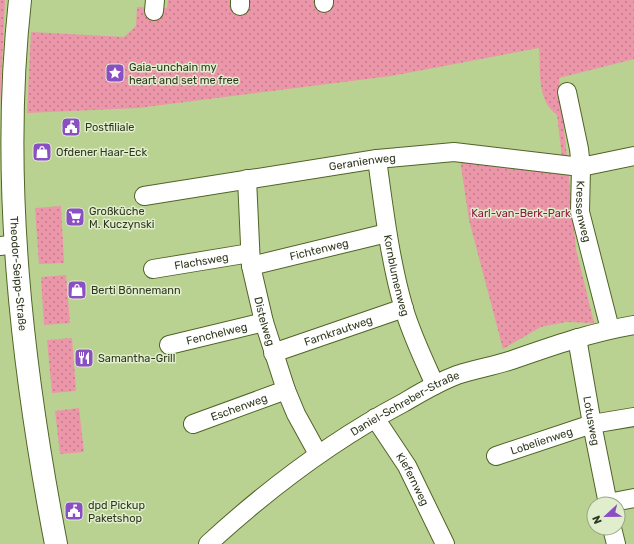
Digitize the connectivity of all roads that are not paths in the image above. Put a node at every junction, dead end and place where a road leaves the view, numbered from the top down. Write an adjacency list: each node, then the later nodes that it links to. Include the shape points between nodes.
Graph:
1 (20, 0): 9 (street, Theodor-Seipp-Straße, via 14,58)
2 (567, 92): 5 (street, Kressenweg)
3 (634, 156): 5 (street, Geranienweg)
4 (377, 160): 5 (street, Geranienweg, via 454,152); 6 (street, Geranienweg); 8 (street, Kornblumenweg)
5 (581, 167): 15 (street, Kressenweg, via 580,212)
6 (247, 179): 7 (street, Geranienweg); 10 (street, Distelweg)
7 (144, 196)
8 (387, 233): 10 (street, Fichtenweg); 12 (street, Kornblumenweg)
9 (8, 245): 28 (street, Theodor-Seipp-Straße)
10 (250, 259): 11 (street, Flachsweg); 13 (street, Distelweg)
11 (154, 269)
12 (404, 308): 18 (street, Farnkrautweg); 19 (street, Kornblumenweg)
13 (264, 322): 17 (street, Fenchelweg); 18 (street, Distelweg)
14 (634, 325): 15 (street, Daniel-Schreber-Straße)
15 (610, 329): 16 (street, Daniel-Schreber-Straße)
16 (577, 338): 19 (street, Daniel-Schreber-Straße, via 457,375); 24 (street, Lotusweg)
17 (169, 345)
18 (273, 353): 20 (street, Distelweg)
19 (435, 385): 22 (street, Daniel-Schreber-Straße)
20 (286, 390): 23 (street, Eschenweg); 25 (street, Distelweg)
21 (634, 417): 24 (street, Lobelienweg)
22 (375, 418): 25 (street, Daniel-Schreber-Straße); 30 (street, Kiefernweg, via 407,466)
23 (193, 424)
24 (592, 424): 26 (street, Lobelienweg); 27 (street, Lotusweg)
25 (318, 454): 29 (street, Daniel-Schreber-Straße, via 241,514)
26 (496, 456)
27 (607, 496)
28 (56, 544)
29 (208, 544)
30 (444, 544)

